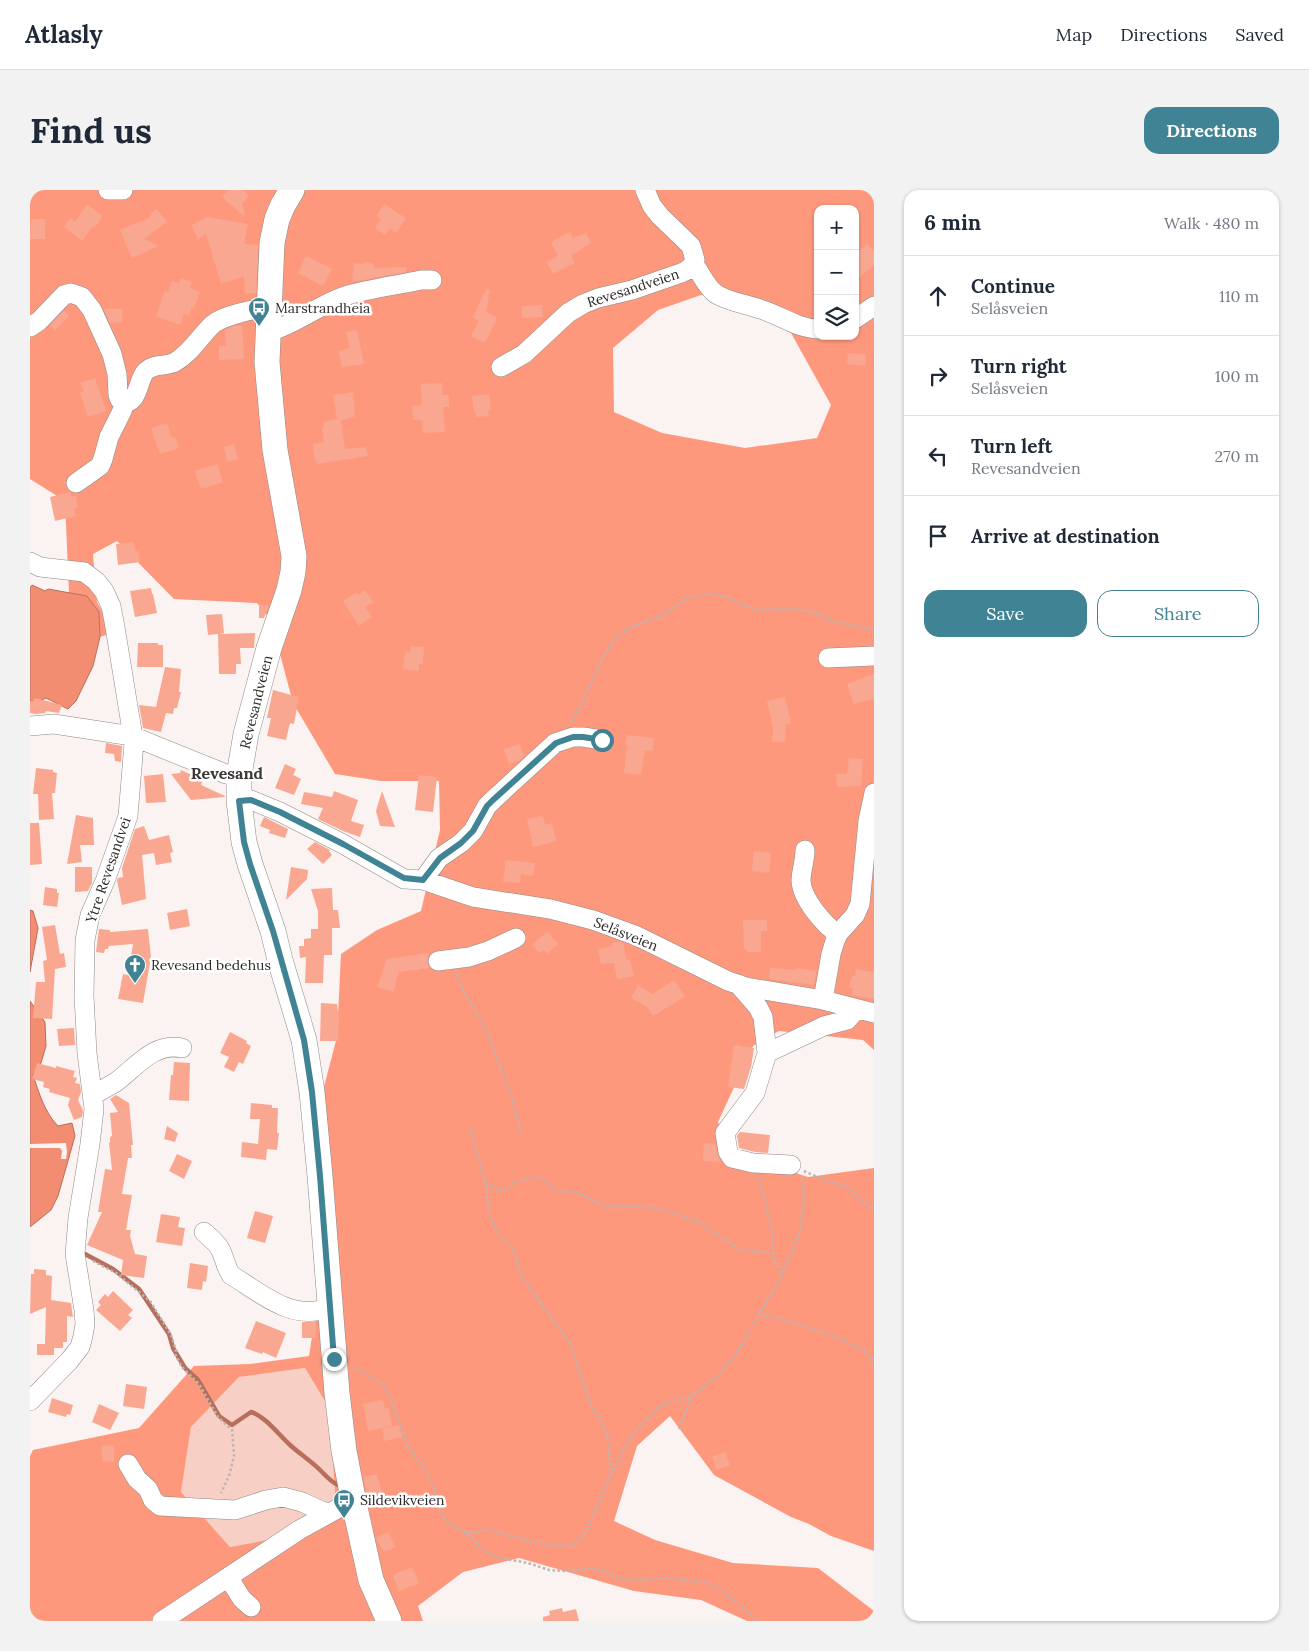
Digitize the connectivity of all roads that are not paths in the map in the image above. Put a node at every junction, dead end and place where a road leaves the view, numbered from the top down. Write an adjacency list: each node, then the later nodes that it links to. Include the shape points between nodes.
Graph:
1 (108, 190): 2 (street)
2 (123, 190)
3 (292, 190): 9 (main road, Revesandveien, via 277,219 272,243)
4 (645, 190): 5 (street, Revesandveien, via 660,216 691,246)
5 (694, 263): 11 (street, Revesandveien, via 714,293 723,298); 12 (street, Revesandveien, via 687,271 582,304 524,354)
6 (432, 280): 9 (street, via 346,296 277,330)
7 (874, 306): 8 (street)
8 (859, 316)
9 (268, 320): 13 (street, via 258,309 214,323 176,362 148,369 135,397); 21 (main road, Revesandveien, via 267,362 275,450 294,556 293,572 252,711)
10 (30, 327): 13 (street, via 64,295 71,293 82,297 92,310 112,354 118,394)
11 (814, 329)
12 (501, 368)
13 (125, 402): 14 (street, via 108,437 100,466)
14 (76, 483)
15 (30, 562): 19 (street, Ytre Revesandvei, via 40,567 84,572 104,591 116,627)
16 (874, 656): 17 (street)
17 (828, 658)
18 (30, 726): 19 (street, via 54,724)
19 (132, 736): 21 (street, via 226,774); 34 (street, Ytre Revesandvei, via 134,761 128,816 90,915 85,940 84,996)
20 (602, 740): 25 (street, via 573,737 556,743 487,806 473,831 440,858)
21 (239, 775): 23 (main road, Revesandveien)
22 (874, 793): 26 (street, via 860,904)
23 (239, 801): 25 (street, Selåsveien, via 251,800 280,812 404,878); 37 (main road, Revesandveien, via 244,842 304,1040 312,1092)
24 (805, 850): 26 (street, via 801,877 803,889 816,913)
25 (423, 880): 29 (street, Selåsveien, via 473,897 550,909 593,920 638,936)
26 (838, 934): 30 (street, via 831,954)
27 (516, 938): 28 (street, via 469,957)
28 (438, 961)
29 (738, 984): 30 (street, Selåsveien); 33 (street, via 763,1017)
30 (824, 1000): 31 (street, Selåsveien)
31 (866, 1011): 33 (street, via 824,1026)
32 (182, 1048): 34 (street, via 166,1047 149,1054 115,1082)
33 (767, 1053): 35 (street, via 755,1093 725,1136 728,1152 730,1156 753,1163)
34 (92, 1094): 38 (street, Ytre Revesandvei, via 94,1109 78,1218 76,1257 84,1310 84,1336 69,1362)
35 (791, 1165)
36 (204, 1232): 37 (street, via 220,1249 231,1275 269,1299 290,1310 310,1313)
37 (330, 1307): 40 (main road, Revesandveien, via 344,1452)
38 (30, 1401)
39 (128, 1464): 41 (street, via 160,1506 235,1510 283,1497)
40 (354, 1503): 41 (street); 45 (main road, Revesandveien, via 371,1580)
41 (328, 1514): 42 (street)
42 (228, 1577): 43 (street); 44 (street)
43 (251, 1607)
44 (162, 1621)
45 (389, 1621)

